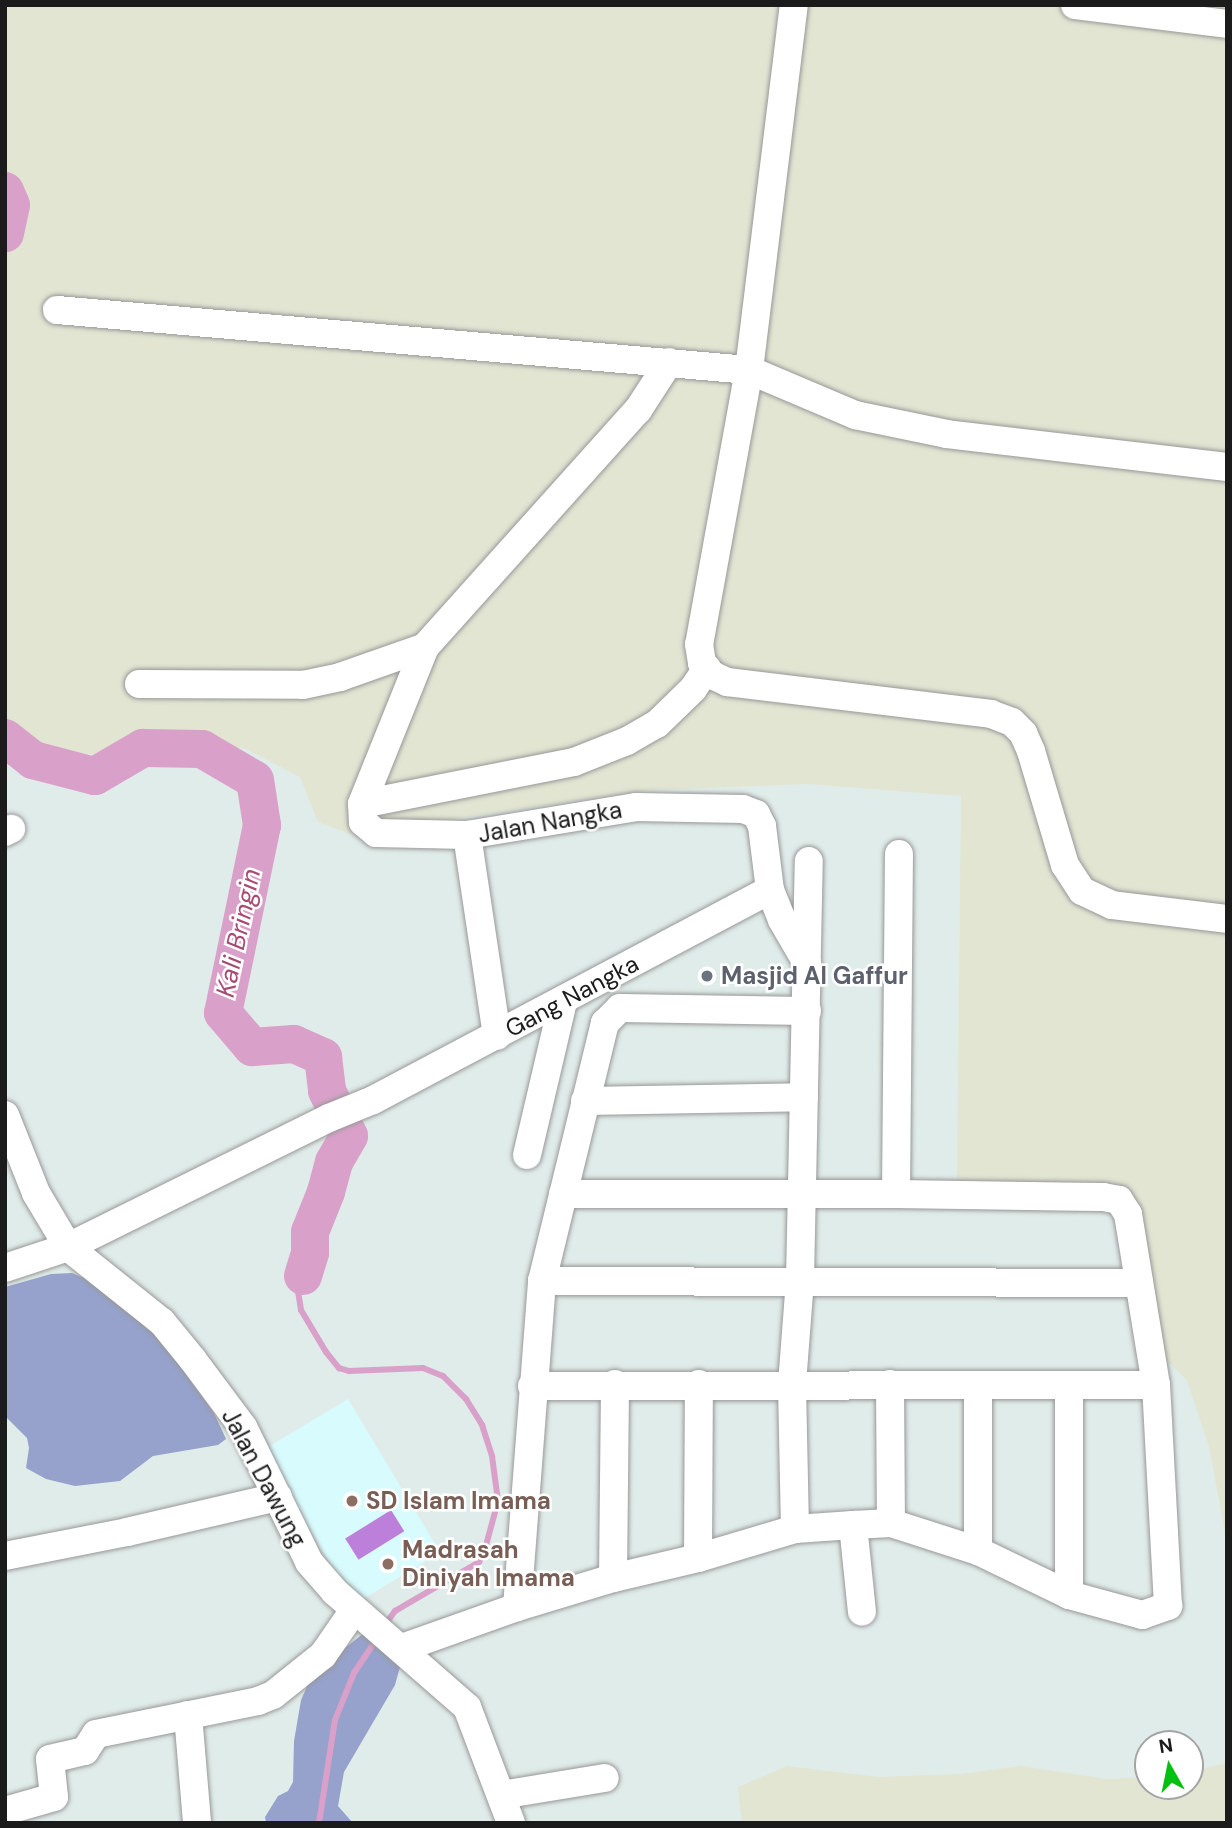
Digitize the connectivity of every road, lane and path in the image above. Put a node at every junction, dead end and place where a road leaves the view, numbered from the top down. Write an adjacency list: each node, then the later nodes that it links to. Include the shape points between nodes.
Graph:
1 (794, 5): 6 (street)
2 (1075, 5): 3 (street)
3 (1227, 24)
4 (57, 310): 5 (street)
5 (669, 362): 6 (street); 8 (street, via 638,410)
6 (749, 370): 7 (street, via 855,415 934,432); 9 (street, via 699,644)
7 (1227, 467)
8 (425, 647): 10 (street, via 303,685); 11 (street)
9 (707, 668): 11 (street, via 693,689 657,724 585,758 501,779); 16 (street, via 727,682 991,714 1012,722 1031,751 1065,865 1082,891 1112,905)
10 (139, 684)
11 (362, 804): 12 (street, via 363,822 376,833)
12 (467, 835): 15 (street, Jalan Nangka, via 636,807 743,809 756,814 762,825); 20 (street, Jalan Nangka)
13 (899, 854): 27 (street)
14 (809, 861): 17 (street)
15 (770, 890): 17 (street, Jalan Nangka); 18 (street, Gang Nangka)
16 (1227, 919)
17 (807, 963): 19 (street)
18 (563, 1001): 20 (street, Gang Nangka); 24 (street)
19 (807, 1011): 21 (street); 22 (street, via 620,1008 605,1023)
20 (497, 1036): 28 (street, Gang Nangka)
21 (804, 1097): 22 (street); 25 (street)
22 (585, 1101): 26 (street)
23 (5, 1115): 28 (street, via 36,1193)
24 (527, 1155)
25 (802, 1193): 26 (street); 27 (street); 30 (street)
26 (563, 1194): 31 (street)
27 (896, 1194): 32 (street, via 1113,1198 1123,1203 1128,1214)
28 (68, 1247): 29 (street); 41 (street, Jalan Dawung, via 162,1322 243,1427)
29 (5, 1268)
30 (800, 1280): 31 (street); 32 (street); 33 (street)
31 (542, 1281): 35 (street)
32 (1139, 1283): 34 (street)
33 (792, 1376): 34 (street); 36 (street); 37 (street); 38 (street); 44 (street)
34 (1154, 1377): 40 (street); 49 (street, via 1168,1606 1142,1615)
35 (532, 1378): 36 (street); 50 (street)
36 (624, 1379): 37 (street); 48 (street)
37 (699, 1384): 47 (street)
38 (890, 1384): 39 (street); 42 (street)
39 (978, 1385): 40 (street); 45 (street)
40 (1069, 1385): 49 (street)
41 (278, 1497): 46 (street); 52 (street, Jalan Dawung, via 309,1562)
42 (891, 1523): 43 (street); 45 (street)
43 (852, 1525): 44 (street); 51 (street)
44 (795, 1529): 47 (street)
45 (978, 1551): 49 (street)
46 (5, 1556)
47 (698, 1558): 48 (street)
48 (613, 1578): 50 (street)
49 (1069, 1595)
50 (517, 1606): 53 (street)
51 (862, 1612)
52 (361, 1615): 53 (street, Jalan Dawung); 54 (street, via 287,1687 258,1701)
53 (397, 1643): 56 (street, Jalan Dawung, via 467,1707)
54 (188, 1715): 57 (street, via 96,1734 85,1751 50,1759 54,1797); 59 (street)
55 (605, 1778): 56 (street)
56 (501, 1795): 60 (street, Jalan Dawung)
57 (5, 1812): 58 (street)
58 (9, 1823)
59 (197, 1823)
60 (511, 1823)

